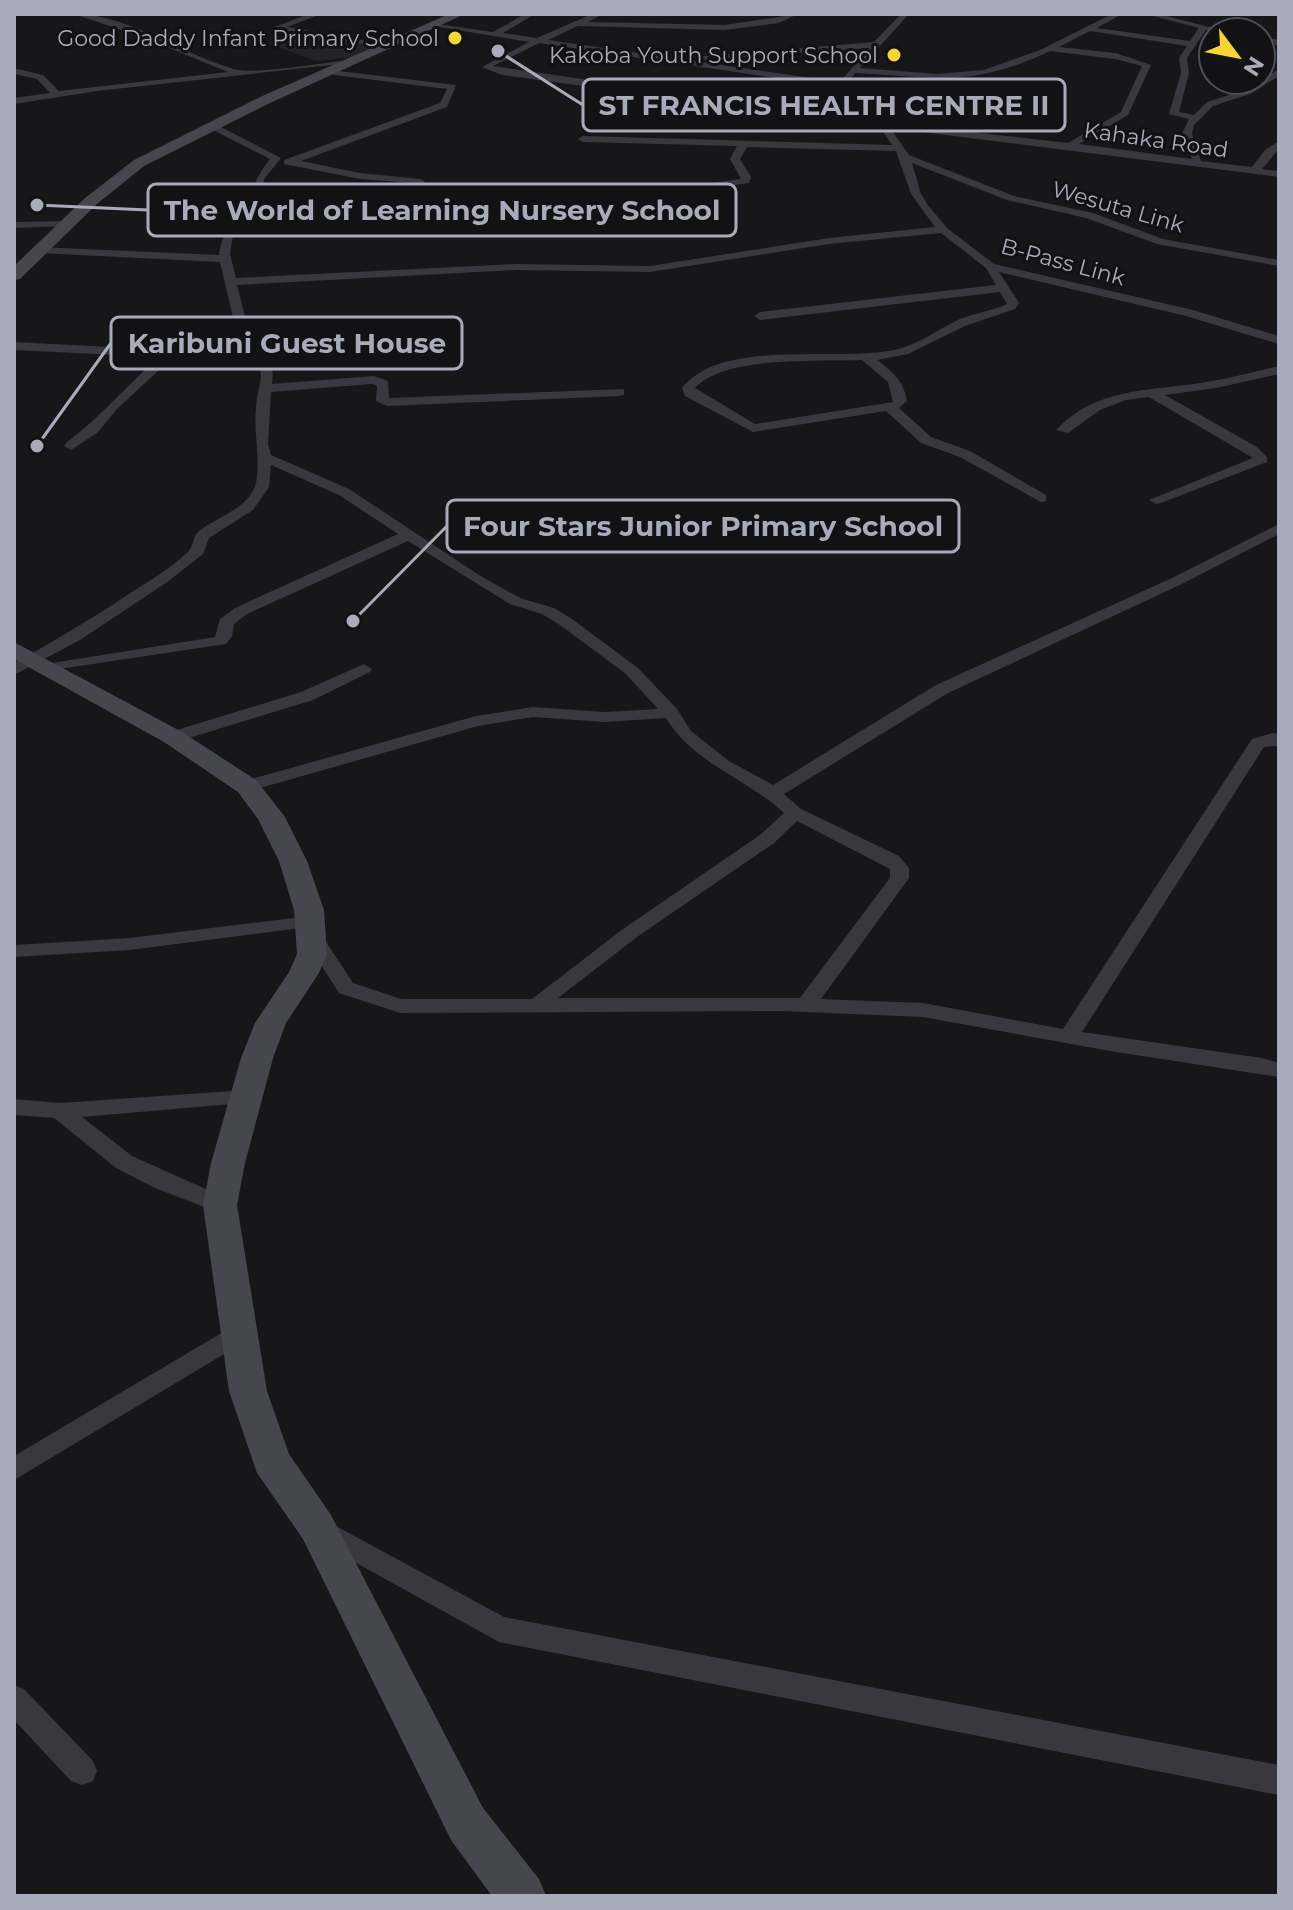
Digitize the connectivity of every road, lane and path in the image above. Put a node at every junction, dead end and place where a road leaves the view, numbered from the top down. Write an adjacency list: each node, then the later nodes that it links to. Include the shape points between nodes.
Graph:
1 (78, 14): 27 (street)
2 (317, 14): 19 (street, via 276,28)
3 (459, 14): 11 (main road)
4 (531, 14): 14 (street)
5 (599, 14): 10 (street, Kahaka Road)
6 (794, 14): 10 (street, via 740,26)
7 (905, 14): 18 (street)
8 (1118, 14): 13 (street)
9 (1153, 14): 12 (street)
10 (579, 24): 16 (street, Kahaka Road)
11 (437, 26): 14 (street); 19 (main road)
12 (1197, 26)
13 (1090, 29): 17 (street); 20 (street)
14 (495, 34): 16 (street)
15 (1197, 39): 17 (street)
16 (536, 42): 21 (street); 32 (street, Kahaka Road, via 486,67)
17 (1194, 44): 31 (street, via 1183,58 1185,73 1174,114)
18 (874, 45): 21 (street); 23 (street)
19 (391, 46): 22 (main road)
20 (1052, 49): 23 (street, via 965,76); 37 (street, via 1146,63 1145,81 1125,113)
21 (659, 60): 28 (street)
22 (355, 62): 25 (main road); 27 (street)
23 (853, 70): 28 (street)
24 (14, 71): 29 (street, via 40,77)
25 (332, 72): 33 (main road); 39 (street, via 453,87 444,105)
26 (1279, 72): 31 (street, via 1247,92 1210,104)
27 (238, 73): 29 (street)
28 (843, 85): 32 (street, via 832,98 836,104)
29 (56, 93): 30 (street)
30 (14, 101)
31 (1197, 118): 40 (street, via 1187,128 1197,155)
32 (883, 124): 37 (street, Kahaka Road); 38 (street, B-Pass Link)
33 (212, 126): 39 (street); 45 (main road, via 139,163)
34 (583, 139): 36 (street)
35 (1279, 144): 41 (street)
36 (743, 145): 38 (street); 44 (street, via 735,159 745,181)
37 (1070, 146): 40 (street, Kahaka Road)
38 (901, 153): 47 (street, B-Pass Link, via 916,194); 50 (street, Wesuta Link, via 1011,198 1111,222 1161,242)
39 (282, 162): 43 (street); 49 (street, via 260,177 248,210 228,235)
40 (1194, 164): 41 (street, Kahaka Road)
41 (1255, 171): 42 (street, Kahaka Road)
42 (1279, 174)
43 (420, 182)
44 (680, 190)
45 (67, 224): 46 (street); 48 (main road)
46 (14, 225)
47 (943, 230): 51 (street, B-Pass Link); 53 (street, via 829,241 650,269 516,267)
48 (38, 250): 49 (street); 52 (main road)
49 (226, 259): 53 (street)
50 (1279, 263)
51 (990, 266): 54 (street); 56 (street, B-Pass Link)
52 (14, 275)
53 (231, 282): 58 (street)
54 (1004, 288): 55 (street); 60 (street, via 1013,303 1009,309 967,320 906,351)
55 (760, 316)
56 (1279, 340)
57 (14, 346): 59 (street)
58 (246, 346): 59 (street); 62 (street, via 264,359)
59 (169, 354): 67 (street)
60 (867, 358): 65 (street, via 895,379 900,401); 65 (street, via 781,358 702,373 688,388 753,428)
61 (1279, 370): 63 (street, via 1197,388)
62 (264, 389): 64 (street, via 374,380 383,384 383,401 420,402); 68 (street)
63 (1148, 391): 66 (street, via 1100,403); 70 (street, via 1260,457 1260,462)
64 (619, 392)
65 (889, 406): 69 (street, via 926,440 965,454)
66 (1063, 430)
67 (71, 446)
68 (265, 457): 72 (street, via 344,492); 73 (street, via 256,497 202,536 198,551)
69 (1041, 498)
70 (1156, 500)
71 (1279, 528): 79 (street, via 942,689)
72 (408, 535): 73 (street, via 241,611 226,622 220,641); 75 (street, via 515,601 566,622 632,671)
73 (29, 661): 76 (main road)
74 (364, 669): 76 (street, via 287,703)
75 (671, 713): 78 (street, via 605,717 533,712 476,721); 79 (street, via 684,734 723,765)
76 (173, 737): 78 (main road)
77 (1279, 741): 85 (street, via 1258,743)
78 (247, 786): 81 (main road, via 284,841 306,899)
79 (773, 793): 80 (street)
80 (795, 813): 83 (street, via 767,839); 84 (street, via 900,868 899,878)
81 (310, 927): 82 (street); 83 (street, via 346,988 378,1001 400,1006); 87 (main road, via 309,963 271,1023)
82 (14, 951)
83 (538, 1004): 84 (street)
84 (806, 1005): 85 (street, via 923,1010)
85 (1069, 1036): 86 (street)
86 (1279, 1070)
87 (247, 1097): 89 (street); 90 (main road)
88 (14, 1107): 89 (street)
89 (60, 1111): 90 (street, via 124,1162)
90 (220, 1205): 91 (main road)
91 (240, 1332): 92 (street); 93 (main road, via 248,1391 271,1461)
92 (14, 1469)
93 (317, 1527): 96 (street, via 499,1629); 97 (main road, via 467,1824)
94 (14, 1699): 95 (street)
95 (82, 1771)
96 (1279, 1780)
97 (522, 1896)

